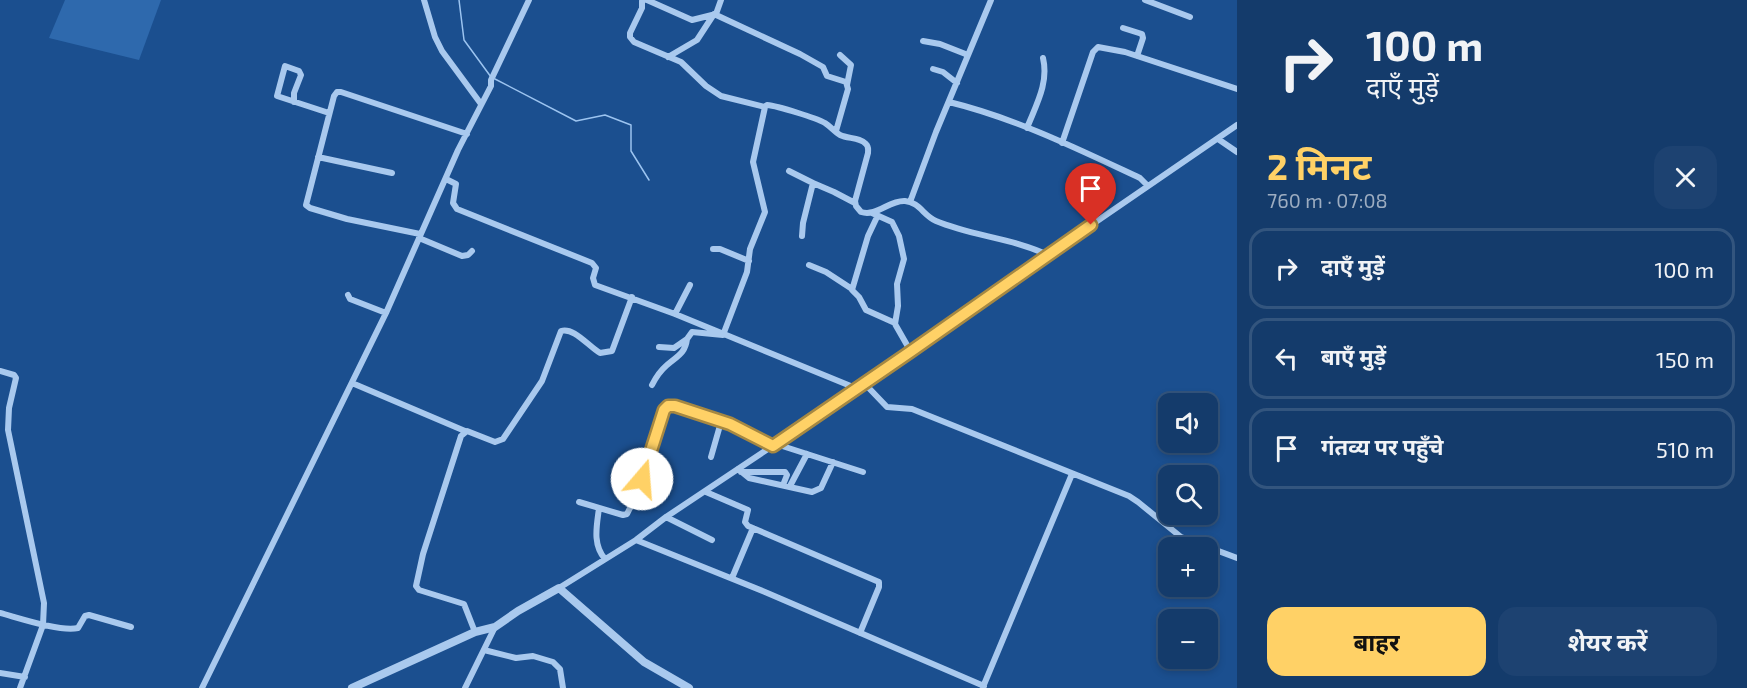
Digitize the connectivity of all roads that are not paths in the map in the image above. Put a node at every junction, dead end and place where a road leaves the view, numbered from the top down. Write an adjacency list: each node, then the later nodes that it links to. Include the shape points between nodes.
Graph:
1 (424, 0): 22 (street, via 442,51)
2 (529, 0): 22 (street)
3 (643, 0): 7 (street, via 692,20); 14 (street, via 630,37)
4 (721, 0): 7 (street)
5 (991, 0): 12 (street)
6 (1145, 0): 8 (street)
7 (715, 14): 14 (street, via 697,40); 18 (street, via 800,54 823,67 825,75)
8 (1190, 17)
9 (1123, 27): 13 (street, via 1142,34)
10 (923, 41): 12 (street)
11 (840, 55): 18 (street, via 850,63)
12 (968, 56): 17 (street)
13 (1137, 56): 19 (street); 30 (street, via 1096,48)
14 (668, 57): 23 (street, via 681,62 721,96)
15 (1043, 58): 26 (street, via 1045,79)
16 (933, 69): 17 (street)
17 (957, 83): 21 (street)
18 (847, 85): 27 (street)
19 (1237, 89)
20 (294, 102): 20 (street, via 301,75 285,66 277,96); 24 (street)
21 (949, 102): 26 (street, via 990,113); 38 (street)
22 (482, 104): 28 (street)
23 (765, 107): 27 (street, via 810,116); 46 (street, via 753,162 765,212)
24 (329, 113): 28 (street, via 334,96 341,92); 32 (street)
25 (1237, 125): 29 (street)
26 (1027, 129): 30 (street)
27 (836, 131): 39 (street, via 868,147)
28 (467, 134): 35 (street)
29 (1218, 139): 31 (street); 37 (street)
30 (1062, 143): 37 (street, via 1140,178)
31 (1237, 152)
32 (318, 157): 34 (street); 41 (street, via 307,207)
33 (789, 171): 36 (street)
34 (392, 173)
35 (446, 179): 41 (street); 51 (street, via 456,184 453,203 457,209 592,264 596,268 592,278 595,285)
36 (813, 183): 39 (street); 42 (street)
37 (1148, 186): 45 (street)
38 (910, 202): 40 (street, via 895,203); 45 (street, via 937,222 1023,244)
39 (855, 203): 40 (street, via 861,212)
40 (875, 215): 49 (street); 54 (street, via 895,225 903,253)
41 (420, 236): 44 (street, via 462,256); 52 (street)
42 (802, 236)
43 (713, 249): 46 (street)
44 (472, 251)
45 (1048, 255): 58 (street)
46 (749, 261): 55 (street)
47 (809, 265): 49 (street)
48 (690, 285): 53 (street)
49 (852, 289): 54 (street, via 866,310)
50 (348, 295): 52 (street)
51 (632, 297): 53 (street); 65 (street, via 615,347 608,353 597,351 571,331 561,331 542,381 503,439 495,442)
52 (386, 313): 60 (street)
53 (675, 314): 55 (street)
54 (895, 323): 58 (street)
55 (723, 335): 56 (street, via 692,332); 63 (street)
56 (687, 339): 57 (street, via 674,348); 62 (street, via 686,349 663,368)
57 (659, 347)
58 (910, 352): 61 (street)
59 (0, 371): 86 (street, via 16,378 8,430 41,588)
60 (352, 383): 65 (street); 96 (street)
61 (864, 383): 63 (street); 72 (street, via 887,407 912,409)
62 (652, 385)
63 (858, 389): 66 (street)
64 (721, 422): 66 (street); 68 (street); 76 (street, via 668,406 629,512 622,515)
65 (465, 431): 89 (street, via 445,480 416,586 464,604)
66 (775, 445): 67 (street); 70 (street)
67 (807, 454): 69 (street); 73 (street)
68 (711, 457)
69 (833, 462): 71 (street); 73 (street, via 819,490)
70 (740, 471): 73 (street, via 749,478); 73 (street, via 785,472); 74 (street)
71 (863, 472)
72 (1072, 474): 82 (street, via 1134,498 1181,537); 94 (street)
73 (786, 486)
74 (706, 492): 77 (street); 78 (street, via 748,510 746,525)
75 (579, 502): 76 (street)
76 (599, 508): 81 (street, via 596,537)
77 (666, 517): 79 (street); 80 (street)
78 (753, 528): 83 (street); 90 (street, via 879,582)
79 (636, 540): 81 (street); 83 (street)
80 (712, 540)
81 (605, 558): 84 (street)
82 (1237, 558)
83 (732, 578): 90 (street)
84 (559, 588): 88 (street); 100 (street, via 645,662)
85 (0, 613): 86 (street)
86 (43, 625): 87 (street, via 75,629 87,614); 93 (street)
87 (131, 627)
88 (495, 627): 89 (street); 91 (street)
89 (475, 632): 97 (street)
90 (860, 633): 94 (street)
91 (484, 650): 98 (street); 99 (street, via 553,662 560,669)
92 (0, 673): 93 (street)
93 (25, 677): 95 (street)
94 (983, 687)
95 (20, 688)
96 (202, 688)
97 (352, 688)
98 (465, 688)
99 (562, 688)
100 (689, 688)

